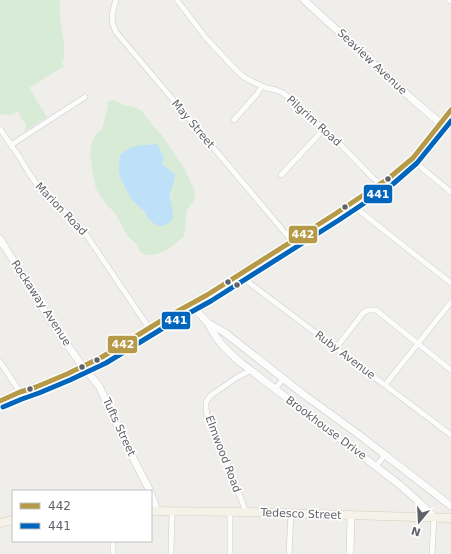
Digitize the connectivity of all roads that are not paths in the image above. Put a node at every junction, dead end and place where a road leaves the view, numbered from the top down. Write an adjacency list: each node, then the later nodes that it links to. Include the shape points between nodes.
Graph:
1 (116, 0): 18 (street, May Street, via 112,25 116,32)
2 (177, 0): 4 (street, Pilgrim Road, via 206,38 236,70)
3 (304, 0): 8 (main road, Seaview Avenue)
4 (262, 86): 7 (street); 10 (street, Pilgrim Road, via 283,93)
5 (85, 98): 11 (street)
6 (451, 110): 8 (main road)
7 (234, 120)
8 (440, 123): 12 (main road)
9 (0, 129): 11 (street, Marion Road)
10 (324, 129): 13 (street); 14 (street, Pilgrim Road)
11 (11, 145): 24 (street, Marion Road, via 47,198 72,217 88,236)
12 (413, 158): 14 (main road); 15 (street, via 422,169)
13 (281, 175)
14 (380, 184): 16 (main road)
15 (451, 192)
16 (351, 203): 18 (main road); 20 (street)
17 (0, 239): 28 (main road, Rockaway Avenue)
18 (292, 241): 19 (main road)
19 (239, 275): 22 (main road); 26 (street, Ruby Avenue)
20 (451, 283)
21 (451, 302): 25 (street)
22 (191, 305): 23 (main road, Brookhouse Drive); 24 (main road)
23 (208, 323): 29 (main road, Brookhouse Drive, via 223,346); 31 (main road, Brookhouse Drive, via 224,332)
24 (149, 328): 28 (main road)
25 (418, 344): 26 (street, via 383,314 371,309 363,313); 30 (street); 32 (street)
26 (336, 348): 32 (street, Ruby Avenue)
27 (0, 362): 34 (street)
28 (83, 367): 34 (main road); 39 (main road, Tufts Street, via 99,386)
29 (251, 370): 33 (main road, Brookhouse Drive); 45 (street, Elmwood Road, via 210,396 206,402 207,415)
30 (451, 370)
31 (284, 378): 33 (street, Brookhouse Drive); 37 (main road, Brookhouse Drive)
32 (385, 386): 36 (street, Ruby Avenue)
33 (275, 389): 38 (main road, Brookhouse Drive)
34 (20, 392): 35 (main road)
35 (0, 401)
36 (451, 435)
37 (385, 455): 38 (street, Brookhouse Drive); 41 (main road, Brookhouse Drive)
38 (376, 466): 48 (main road, Brookhouse Drive)
39 (149, 490)
40 (152, 500): 42 (main road)
41 (451, 506)
42 (154, 511): 43 (main road, Tedesco Street)
43 (172, 511): 44 (main road, Tedesco Street); 54 (street)
44 (230, 512): 45 (main road, Tedesco Street); 55 (street)
45 (246, 512): 46 (main road, Tedesco Street)
46 (291, 514): 47 (main road, Tedesco Street); 56 (street)
47 (351, 515): 48 (main road, Tedesco Street); 57 (main road)
48 (434, 517): 49 (main road, Tedesco Street); 58 (street)
49 (451, 518)
50 (12, 520): 51 (main road)
51 (0, 523)
52 (113, 542): 53 (street)
53 (113, 554)
54 (171, 554)
55 (230, 554)
56 (290, 554)
57 (350, 554)
58 (432, 554)

